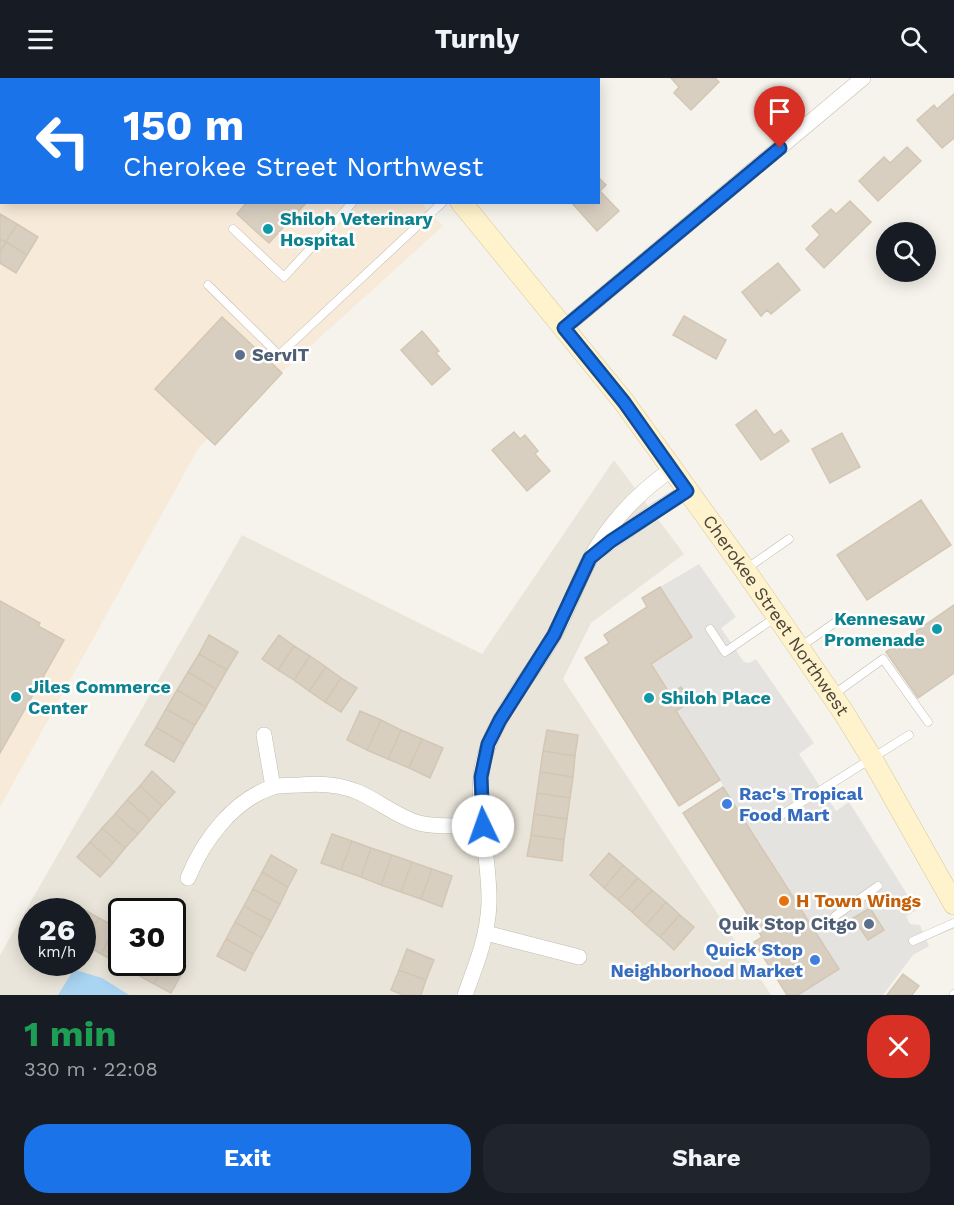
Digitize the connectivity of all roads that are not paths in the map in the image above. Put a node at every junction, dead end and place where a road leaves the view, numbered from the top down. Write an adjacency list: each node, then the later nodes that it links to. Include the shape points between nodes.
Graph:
1 (863, 78): 2 (street)
2 (845, 84): 8 (street)
3 (351, 204): 6 (lane, via 284,277)
4 (441, 204): 7 (lane, via 279,356)
5 (462, 204): 8 (main road, Cherokee Street Northwest)
6 (232, 228)
7 (208, 285)
8 (564, 328): 9 (main road, Cherokee Street Northwest)
9 (672, 469): 10 (main road, Cherokee Street Northwest); 12 (street, via 629,505)
10 (687, 491): 12 (street); 13 (main road, Cherokee Street Northwest)
11 (789, 539): 13 (lane)
12 (590, 558): 25 (street, via 554,635 488,744 481,777)
13 (745, 570): 14 (main road, Cherokee Street Northwest)
14 (777, 616): 16 (lane, via 725,652); 17 (main road, Cherokee Street Northwest)
15 (843, 617): 17 (lane)
16 (710, 629)
17 (799, 648): 18 (main road, Cherokee Street Northwest)
18 (832, 696): 19 (lane, via 883,659); 22 (main road, Cherokee Street Northwest)
19 (928, 722)
20 (264, 735): 23 (street)
21 (909, 735): 22 (lane)
22 (871, 757): 24 (lane); 28 (main road, Cherokee Street Northwest)
23 (273, 787): 25 (street, via 320,783 339,786 417,823); 26 (street, via 243,803 213,832)
24 (775, 819)
25 (483, 826): 31 (street, via 489,903)
26 (188, 878)
27 (878, 886): 29 (lane)
28 (954, 904)
29 (835, 916)
30 (954, 923): 32 (lane)
31 (486, 933): 33 (street); 34 (street)
32 (913, 941)
33 (579, 957)
34 (465, 995)

